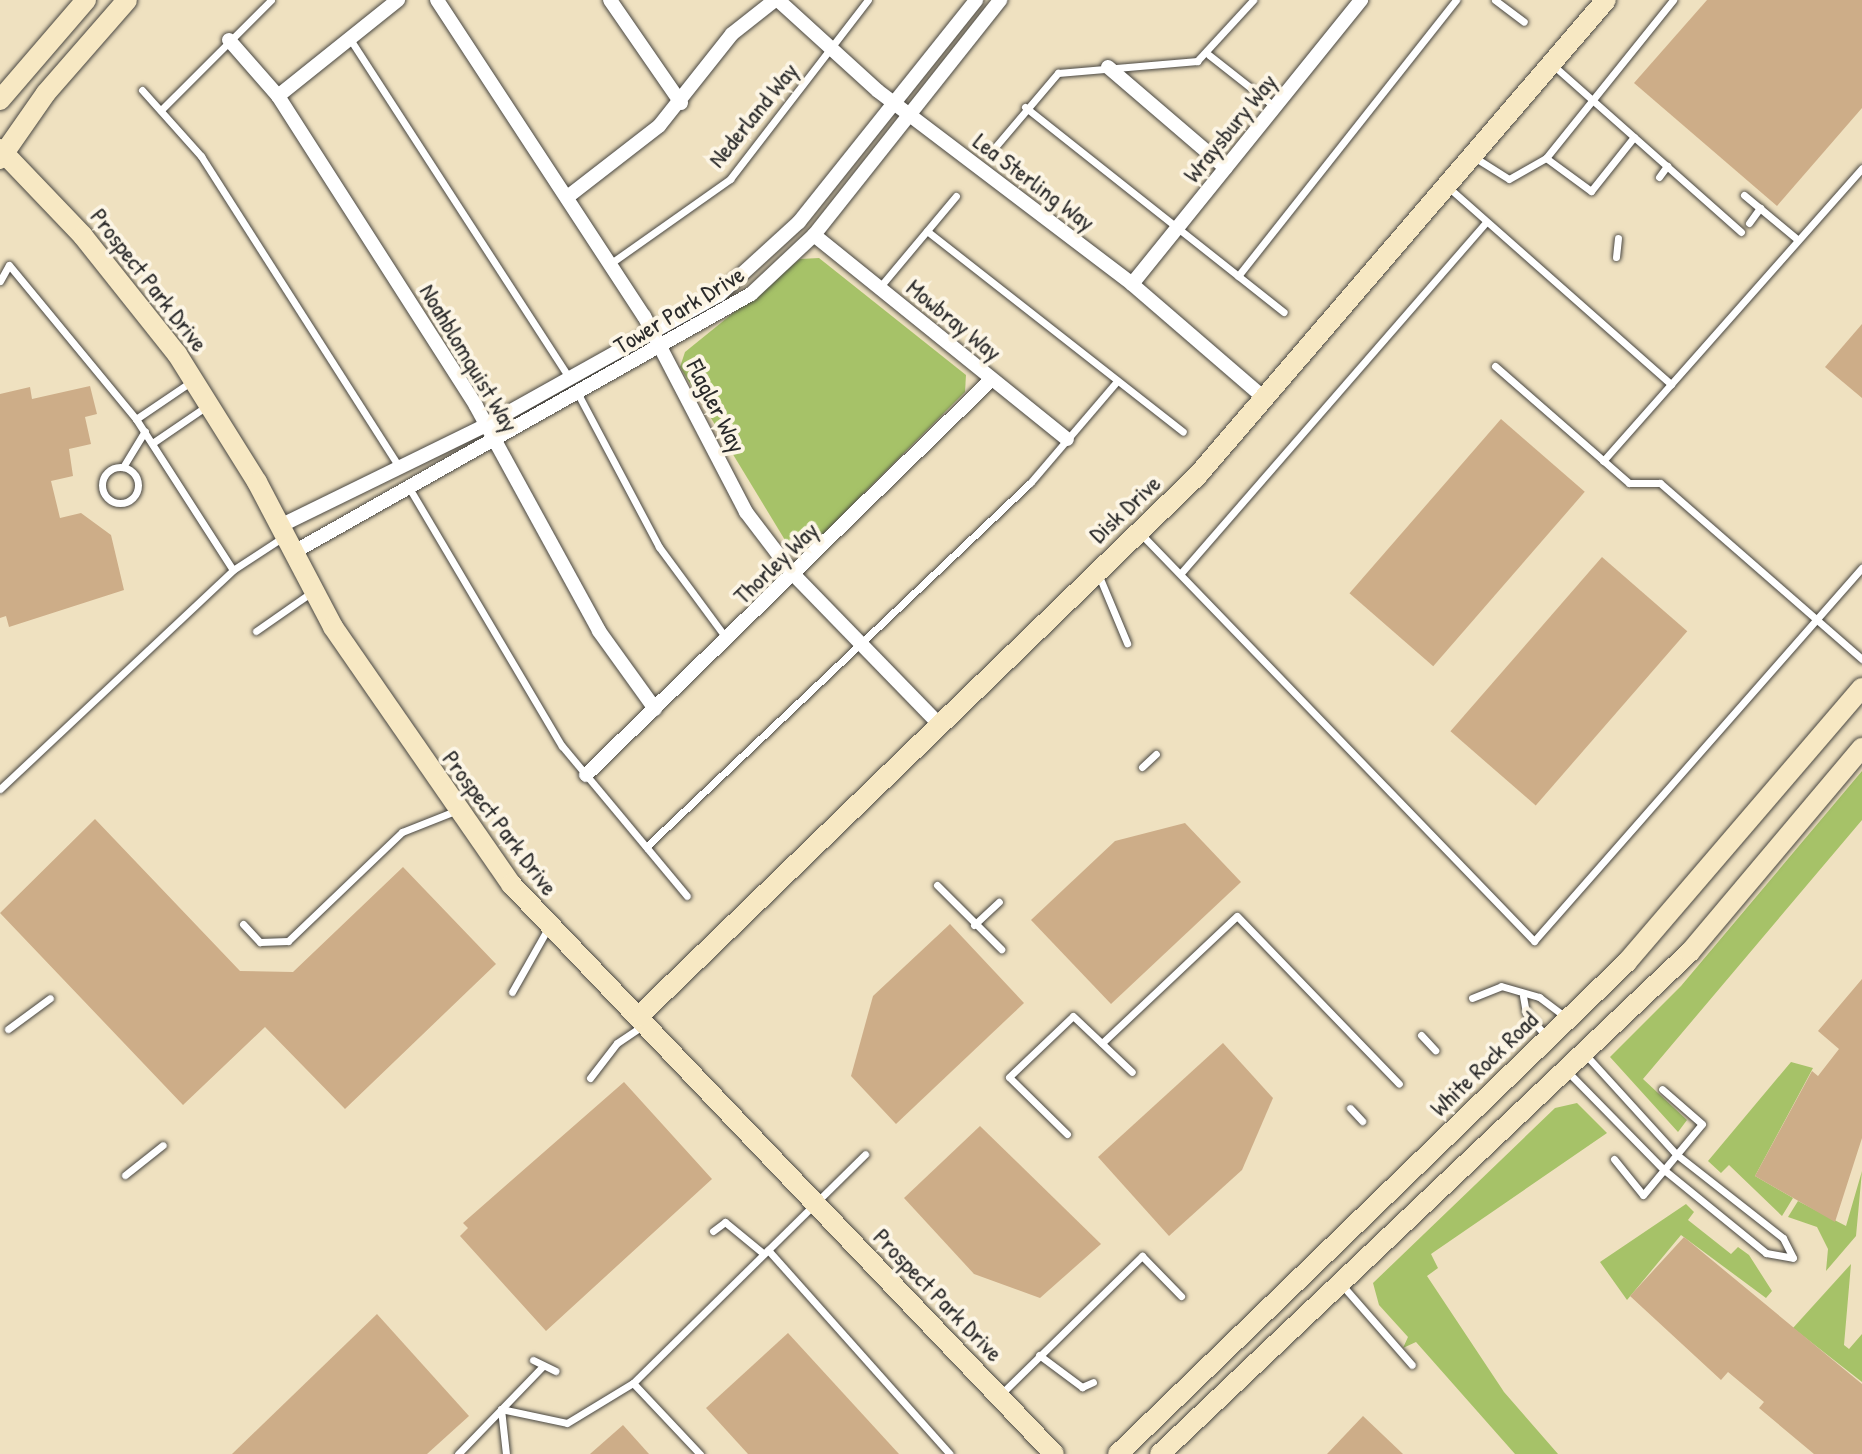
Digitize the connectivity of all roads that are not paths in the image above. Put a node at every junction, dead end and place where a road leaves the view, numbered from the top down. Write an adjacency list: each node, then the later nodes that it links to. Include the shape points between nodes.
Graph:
1 (86, 0): 26 (street)
2 (127, 0): 36 (street)
3 (271, 0): 19 (lane)
4 (398, 0): 18 (street)
5 (437, 0): 44 (street, Flagler Way)
6 (610, 0): 28 (street)
7 (776, 0): 20 (street, Lea Sterling Way); 28 (street, via 732,34)
8 (868, 0): 20 (lane, Nederland Way)
9 (976, 0): 29 (street, Tower Park Drive)
10 (1000, 0): 33 (street, Tower Park Drive)
11 (1253, 0): 21 (lane)
12 (1361, 0): 31 (street, Wraysbury Way)
13 (1456, 0): 60 (lane)
14 (1495, 0): 17 (lane)
15 (1606, 0): 22 (street, Disk Drive)
16 (1673, 0): 27 (lane)
17 (1524, 22)
18 (349, 39): 25 (street); 68 (lane)
19 (229, 40): 25 (street, Noahblomquist Way); 32 (lane)
20 (829, 51): 29 (street, Lea Sterling Way); 59 (lane, Nederland Way, via 730,179)
21 (1209, 55): 23 (lane, via 1171,67); 31 (lane)
22 (1550, 63): 27 (lane); 37 (street, Disk Drive)
23 (1108, 67): 30 (lane, via 1066,69); 40 (street)
24 (142, 90): 32 (lane)
25 (278, 96): 78 (street, Noahblomquist Way)
26 (0, 100)
27 (1594, 101): 34 (lane); 38 (lane)
28 (681, 103): 44 (street)
29 (894, 104): 33 (street, Lea Sterling Way); 65 (street, Tower Park Drive, via 778,244 719,295)
30 (1025, 107): 35 (lane); 52 (lane)
31 (1275, 107): 40 (street, Wraysbury Way)
32 (162, 109): 84 (lane, via 294,295)
33 (908, 114): 55 (street, Tower Park Drive); 62 (street, Lea Sterling Way)
34 (1634, 137): 38 (lane, via 1591,191); 39 (lane)
35 (996, 146)
36 (1, 154): 70 (street, Prospect Park Drive, via 83,236)
37 (1472, 156): 38 (lane, via 1509,179); 43 (street, Disk Drive)
38 (1546, 158)
39 (1667, 166): 42 (lane); 47 (lane)
40 (1226, 168): 52 (street, Wraysbury Way)
41 (1862, 168): 57 (lane)
42 (1659, 177)
43 (1447, 186): 50 (lane); 74 (street, Disk Drive)
44 (570, 195): 59 (street, Flagler Way)
45 (1744, 195): 48 (lane)
46 (956, 196): 53 (lane)
47 (1707, 201): 49 (lane); 54 (lane)
48 (1760, 208): 51 (lane); 57 (lane)
49 (1699, 211)
50 (1485, 223): 72 (lane); 91 (lane)
51 (1749, 223)
52 (1177, 229): 60 (lane); 62 (street, Wraysbury Way)
53 (927, 231): 63 (lane); 71 (lane)
54 (1741, 232)
55 (814, 235): 63 (street, Mowbray Way); 66 (street, Tower Park Drive, via 751,294)
56 (1618, 238): 58 (lane)
57 (1798, 240): 72 (lane)
58 (1616, 257)
59 (611, 263): 65 (street, Flagler Way)
60 (1238, 276): 64 (lane)
61 (0, 281): 76 (lane, via 9,265)
62 (1132, 284): 74 (street, Lea Sterling Way)
63 (879, 288): 69 (street, Mowbray Way)
64 (1284, 312)
65 (654, 334): 66 (street, Flagler Way); 68 (street, Tower Park Drive)
66 (662, 350): 73 (street, Tower Park Drive); 92 (street, Flagler Way, via 746,512)
67 (1495, 366): 82 (lane)
68 (570, 379): 78 (street, Tower Park Drive)
69 (992, 379): 80 (street, Mowbray Way); 92 (street, Thorley Way)
70 (194, 380): 75 (street, Prospect Park Drive); 76 (lane)
71 (1117, 381): 79 (lane); 80 (lane)
72 (1671, 384): 82 (lane)
73 (578, 394): 78 (street, Tower Park Drive); 96 (lane, via 659,547)
74 (1264, 398): 86 (street, Disk Drive)
75 (209, 404): 81 (lane); 87 (street, Prospect Park Drive)
76 (136, 419): 77 (lane)
77 (145, 431): 81 (lane); 83 (lane)
78 (490, 432): 84 (street, Tower Park Drive); 85 (street, Tower Park Drive); 101 (street, Noahblomquist Way, via 599,631)
79 (1183, 432)
80 (1067, 439): 98 (lane)
81 (154, 442): 89 (lane)
82 (1603, 461): 94 (lane, via 1629,483 1660,483)
83 (123, 467): 83 (lane, via 103,479 114,502 137,491 136,477)
84 (400, 469): 87 (street, Tower Park Drive)
85 (407, 485): 87 (street, Tower Park Drive); 106 (lane, via 511,670)
86 (1140, 533): 90 (street, Disk Drive); 91 (lane)
87 (286, 538): 89 (lane); 93 (street, Prospect Park Drive)
88 (1862, 568): 94 (lane)
89 (233, 570): 107 (lane)
90 (1097, 570): 97 (lane); 102 (street, Disk Drive)
91 (1181, 573): 94 (lane, via 1534,941)
92 (794, 575): 96 (street, Thorley Way); 98 (street, Flagler Way)
93 (314, 591): 95 (lane); 108 (street, Prospect Park Drive)
94 (1818, 621): 99 (lane)
95 (256, 631)
96 (727, 640): 101 (street, Thorley Way)
97 (1127, 643)
98 (863, 645): 102 (street, Flagler Way); 109 (lane)
99 (1862, 659)
100 (1862, 688): 121 (street, White Rock Road, via 1642,946)
101 (655, 709): 106 (street, Thorley Way)
102 (939, 724): 122 (street, Disk Drive)
103 (1862, 748): 128 (street, via 1690,952)
104 (1156, 754): 105 (lane)
105 (1142, 767)
106 (586, 775): 109 (lane)
107 (0, 789)
108 (455, 811): 113 (lane, via 402,832 288,941 260,942); 115 (street, Prospect Park Drive)
109 (646, 847): 111 (lane)
110 (937, 885): 114 (lane)
111 (687, 896)
112 (999, 902): 114 (lane)
113 (243, 924)
114 (974, 925): 116 (lane)
115 (548, 928): 117 (lane); 122 (street, Prospect Park Drive)
116 (1001, 949)
117 (512, 992)
118 (1523, 996): 120 (lane, via 1501,986); 121 (lane, via 1539,997); 125 (lane, via 1526,1013)
119 (50, 998): 123 (lane)
120 (1472, 998)
121 (1568, 1018): 125 (street, White Rock Road)
122 (642, 1020): 131 (lane); 143 (street, Prospect Park Drive)
123 (8, 1029)
124 (1421, 1035): 127 (lane)
125 (1548, 1038): 162 (street, White Rock Road)
126 (1102, 1043): 130 (lane); 132 (lane, via 1237,916); 136 (lane, via 1073,1016 1009,1077)
127 (1435, 1050)
128 (1583, 1051): 129 (street); 139 (lane)
129 (1564, 1068): 141 (lane); 146 (street)
130 (1132, 1072)
131 (590, 1078)
132 (1399, 1084)
133 (1662, 1089): 139 (lane, via 1702,1124)
134 (1350, 1108): 135 (lane)
135 (1362, 1121)
136 (1067, 1134)
137 (163, 1145): 142 (lane)
138 (865, 1154): 143 (lane)
139 (1676, 1154): 141 (lane); 141 (lane, via 1783,1238 1793,1258 1766,1253)
140 (1614, 1159): 141 (lane, via 1643,1195)
141 (1663, 1169)
142 (125, 1175)
143 (815, 1204): 145 (lane); 155 (street, Prospect Park Drive)
144 (713, 1231): 145 (lane, via 725,1222)
145 (766, 1252): 154 (lane); 160 (lane)
146 (1340, 1283): 150 (lane); 163 (street)
147 (1181, 1296): 148 (lane, via 1142,1256)
148 (1039, 1355): 153 (lane, via 1082,1387); 155 (lane)
149 (533, 1360): 151 (lane)
150 (1412, 1365)
151 (541, 1368): 152 (lane); 156 (lane)
152 (556, 1371)
153 (1093, 1382)
154 (633, 1383): 156 (lane, via 567,1423); 159 (lane)
155 (998, 1397): 161 (street, Prospect Park Drive)
156 (501, 1409): 157 (lane); 158 (lane)
157 (458, 1454)
158 (506, 1454)
159 (700, 1454)
160 (950, 1454)
161 (1054, 1454)
162 (1118, 1454)
163 (1160, 1454)

